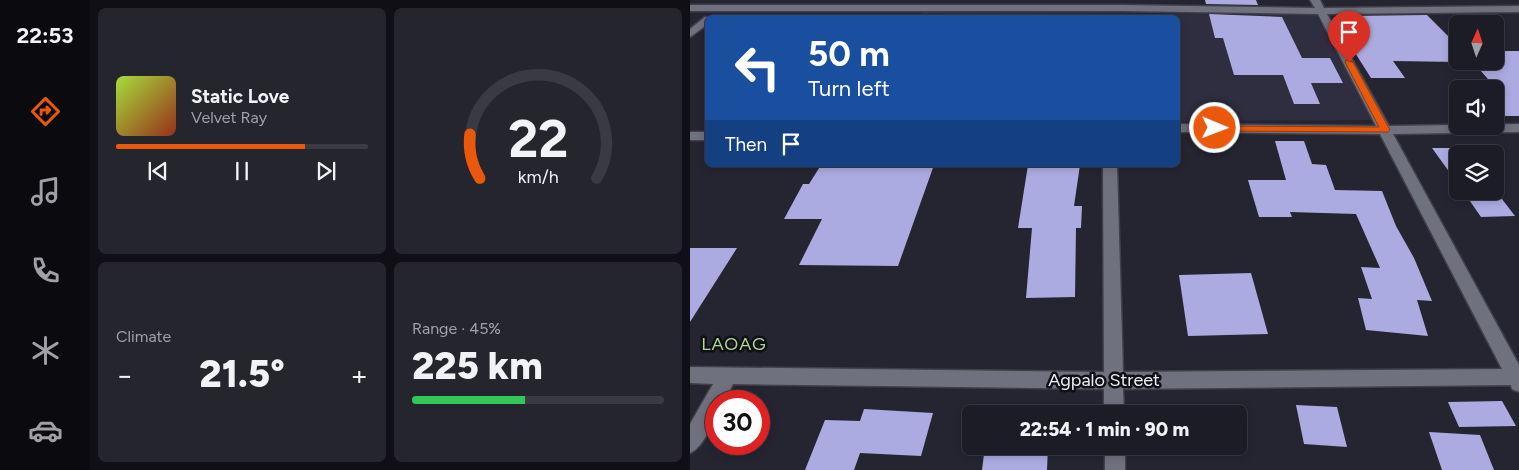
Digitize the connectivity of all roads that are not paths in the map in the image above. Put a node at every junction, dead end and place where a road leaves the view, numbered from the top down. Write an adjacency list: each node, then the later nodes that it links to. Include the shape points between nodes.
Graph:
1 (729, 0): 5 (street)
2 (921, 0): 7 (street)
3 (1319, 5): 6 (street); 7 (street); 13 (street)
4 (690, 8): 5 (street)
5 (719, 8): 7 (street); 8 (street)
6 (1519, 9)
7 (913, 13)
8 (711, 15)
9 (705, 21): 10 (street)
10 (690, 34)
11 (1180, 128): 13 (street)
12 (1519, 128): 13 (street)
13 (1385, 130): 19 (street)
14 (690, 136): 15 (street)
15 (705, 136)
16 (1110, 167): 20 (street)
17 (690, 375): 18 (street, Agpalo Street)
18 (728, 375): 20 (street, Agpalo Street); 22 (street)
19 (1518, 379): 20 (street, Agpalo Street)
20 (1114, 380): 21 (street)
21 (1114, 405)
22 (690, 442)
23 (1115, 455): 24 (street)
24 (1116, 470)

